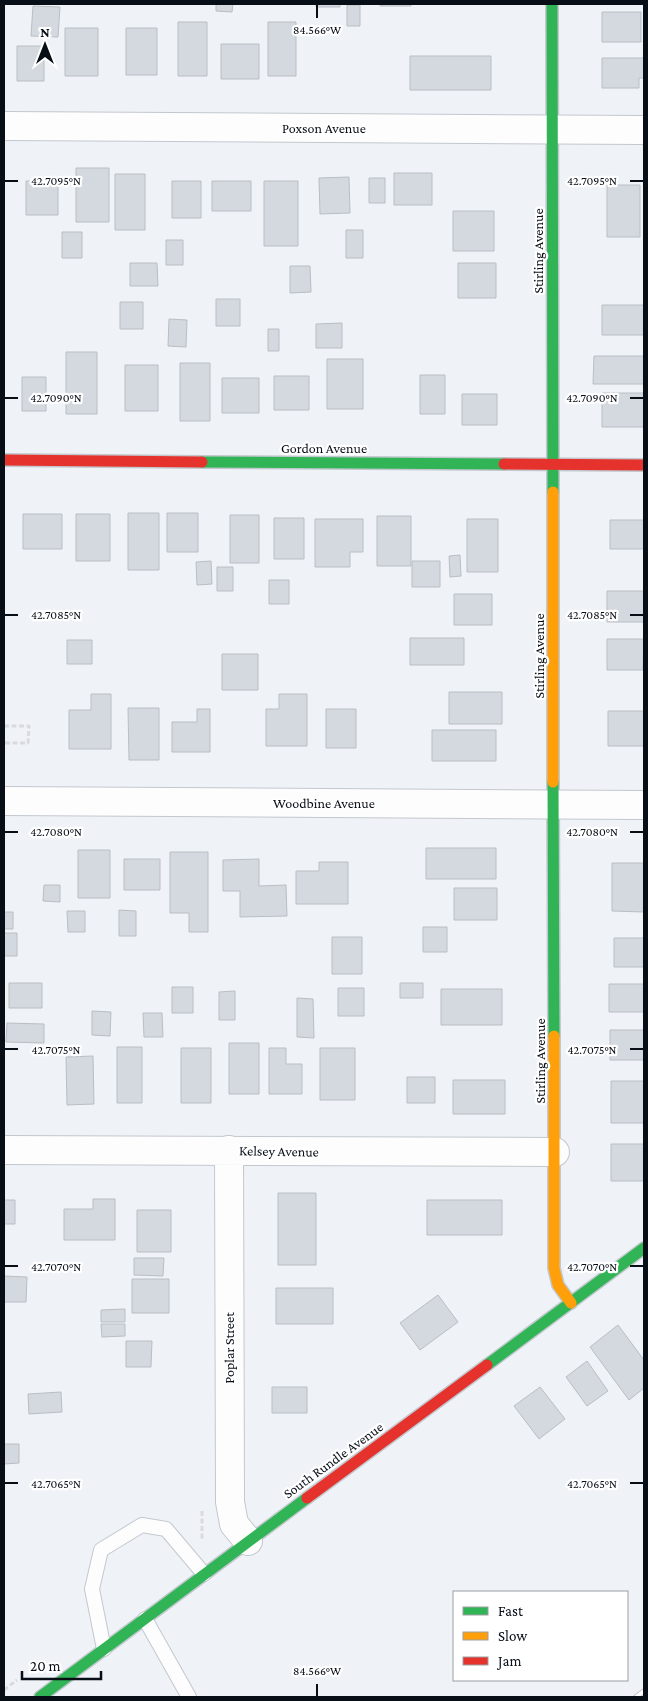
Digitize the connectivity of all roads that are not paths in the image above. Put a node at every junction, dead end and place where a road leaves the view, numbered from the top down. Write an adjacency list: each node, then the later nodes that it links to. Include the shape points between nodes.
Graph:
1 (552, 4): 3 (street, Stirling Avenue)
2 (4, 126): 3 (street, Poxson Avenue)
3 (552, 129): 4 (street, Poxson Avenue); 6 (street, Stirling Avenue)
4 (644, 130)
5 (4, 460): 6 (street, Gordon Avenue)
6 (553, 464): 7 (street, Gordon Avenue); 9 (street, Stirling Avenue)
7 (644, 465)
8 (4, 801): 9 (street, Woodbine Avenue)
9 (554, 805): 10 (street, Woodbine Avenue); 13 (street, Stirling Avenue)
10 (644, 805)
11 (4, 1150): 12 (street, Kelsey Avenue)
12 (229, 1150): 13 (street, Kelsey Avenue); 16 (street, Poplar Street, via 230,1502 234,1524)
13 (555, 1152): 15 (street, Stirling Avenue, via 554,1268 558,1285)
14 (644, 1248): 15 (street, South Rundle Avenue)
15 (571, 1303): 16 (street, South Rundle Avenue)
16 (248, 1541): 17 (street, South Rundle Avenue)
17 (204, 1574): 18 (street, South Rundle Avenue); 19 (lane, via 166,1529 142,1525 101,1550 92,1589)
18 (145, 1619): 19 (street, South Rundle Avenue); 21 (lane)
19 (104, 1649): 20 (street, South Rundle Avenue)
20 (40, 1697)
21 (189, 1697)

